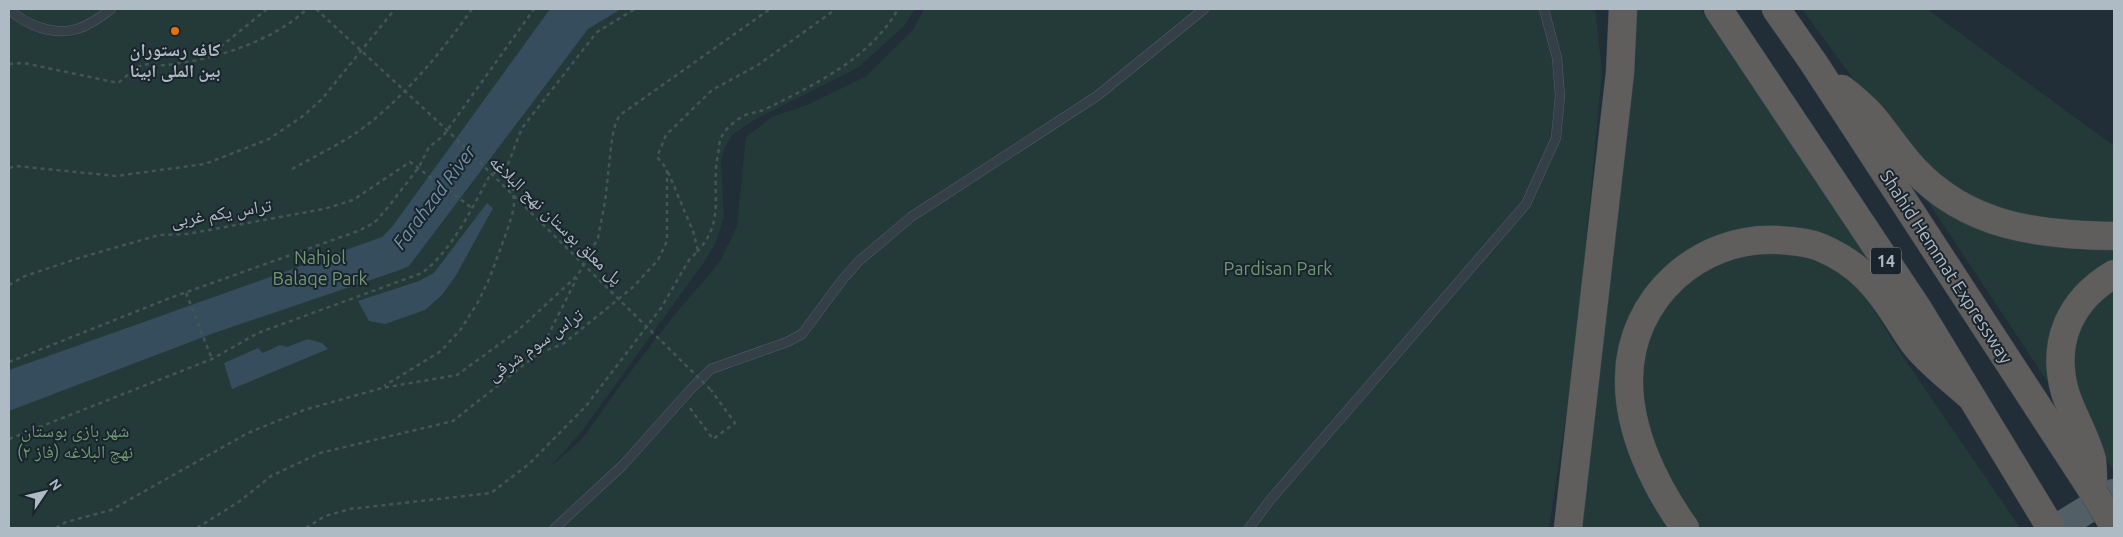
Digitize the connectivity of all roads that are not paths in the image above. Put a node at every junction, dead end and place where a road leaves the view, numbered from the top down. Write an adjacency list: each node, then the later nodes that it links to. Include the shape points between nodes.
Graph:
1 (9, 9): 2 (lane, via 18,18 50,30 76,29 97,20)
2 (111, 9)
3 (1204, 9): 15 (lane, via 1097,96 911,217 843,279 802,334 711,369 623,465)
4 (1544, 9): 16 (lane, via 1557,58 1560,96 1556,138 1526,204)
5 (1624, 9): 17 (highway, via 1619,82)
6 (1718, 9): 11 (highway, 14, via 1918,308)
7 (1776, 9): 8 (highway, Shahid Hemmat Expressway)
8 (1813, 62): 9 (highway, via 1870,114 1915,170 1960,205 1994,221 2029,231); 12 (highway, Shahid Hemmat Expressway)
9 (2114, 236)
10 (2114, 274): 12 (highway, via 2098,284 2078,304 2066,328 2061,353 2065,390)
11 (1970, 396): 13 (highway, 14); 18 (highway, via 1916,347 1884,297 1865,274 1845,259 1820,247 1792,241 1744,241 1716,250 1675,276 1658,293 1637,332 1630,355 1628,379 1639,438 1670,508)
12 (2104, 493): 13 (main road); 14 (highway, Shahid Hemmat Expressway, bridge)
13 (2051, 525)
14 (2114, 526)
15 (555, 528)
16 (1249, 528)
17 (1568, 528)
18 (1684, 528)

